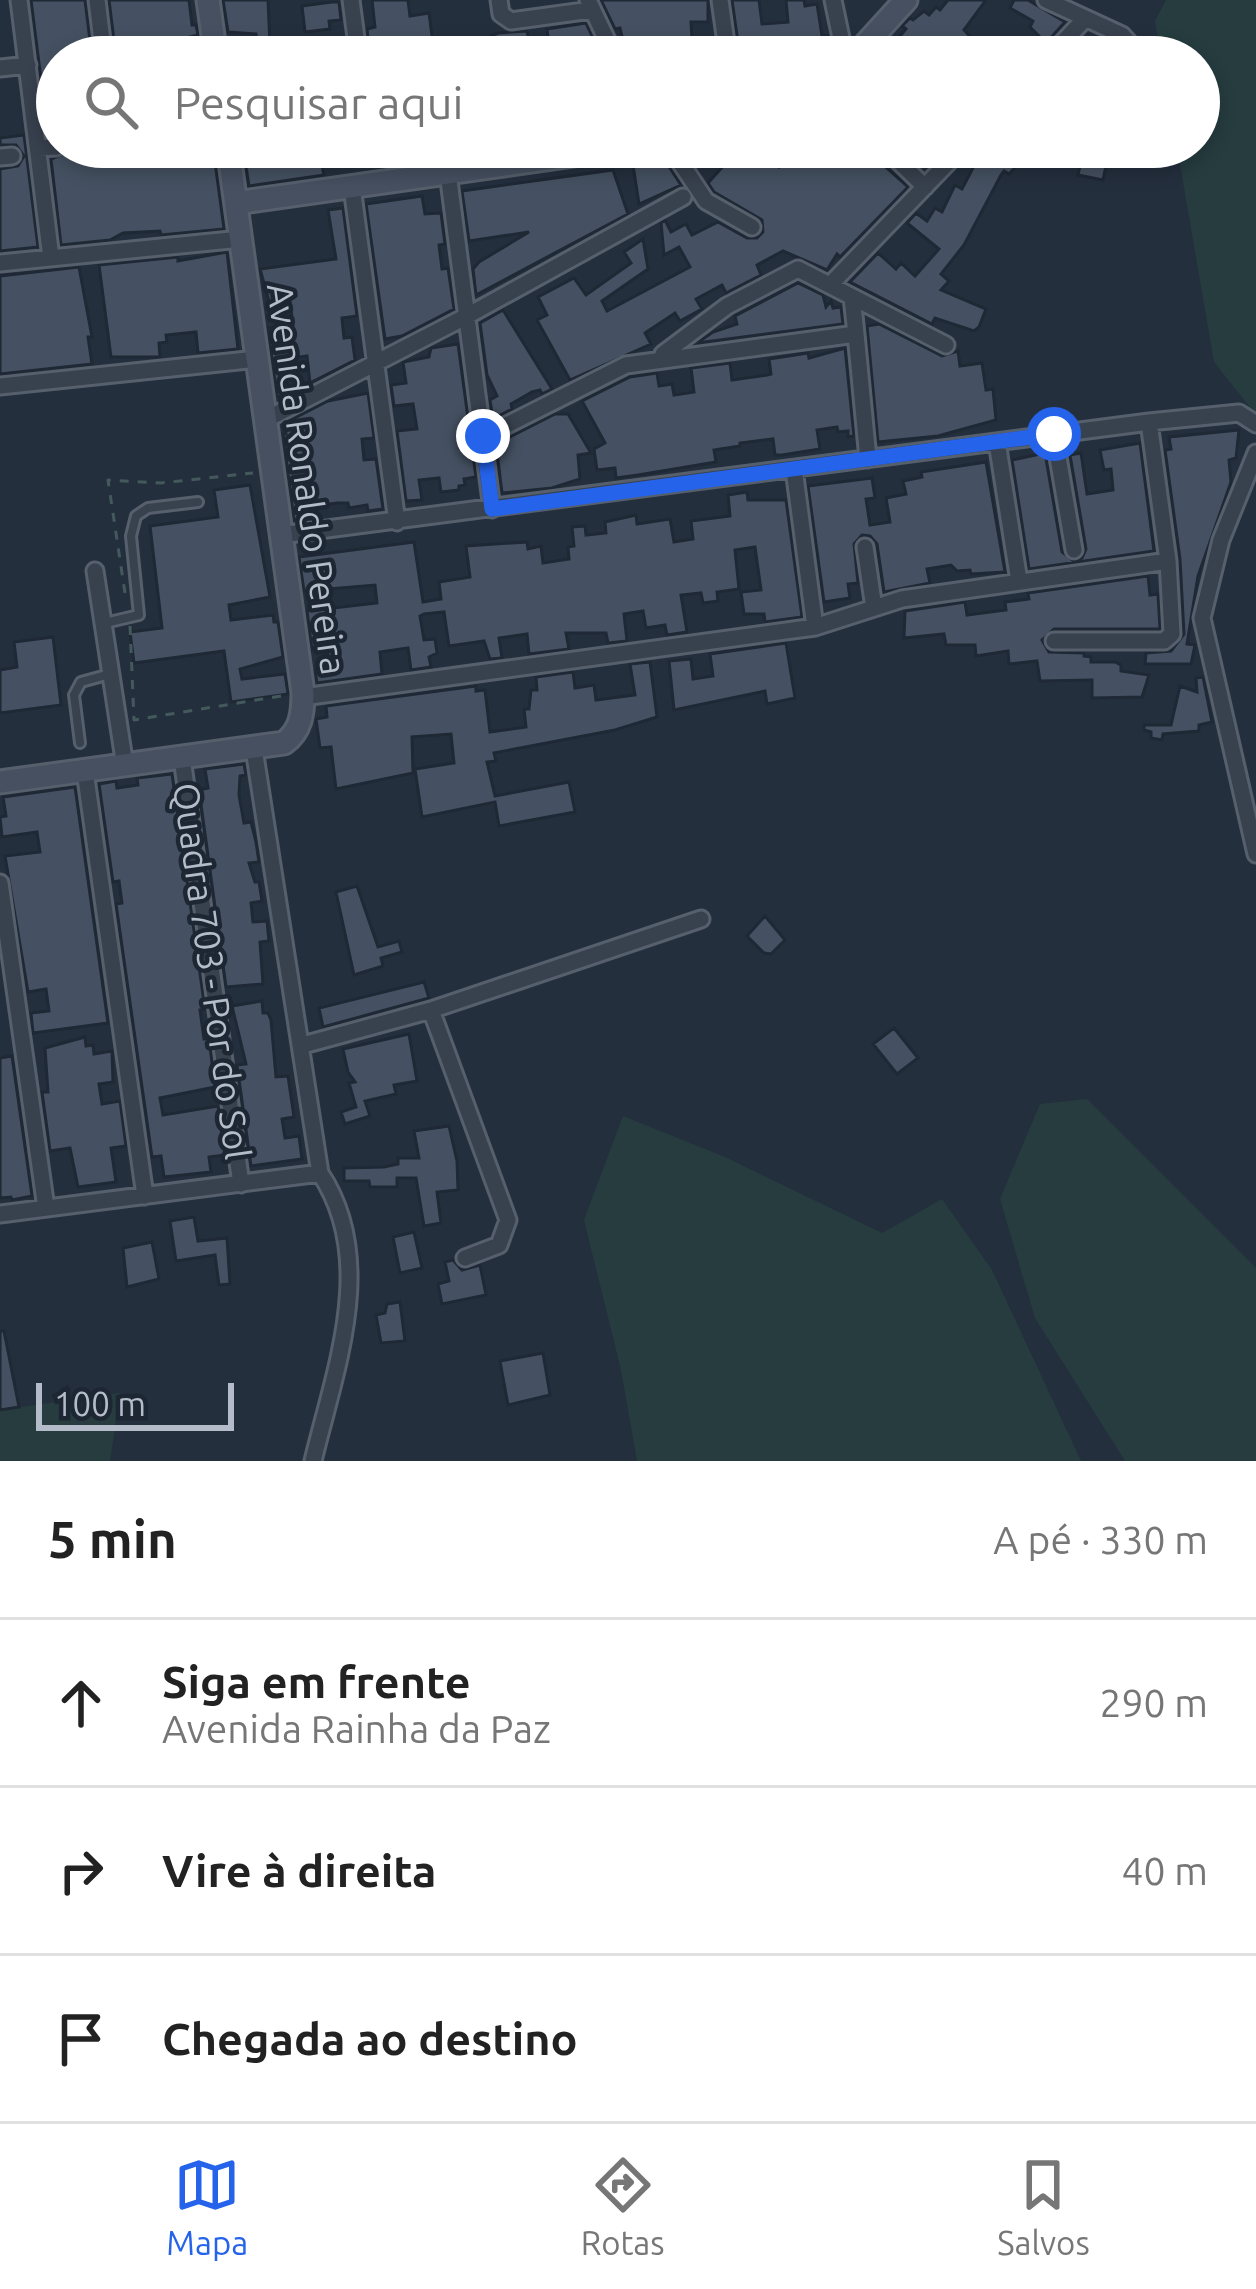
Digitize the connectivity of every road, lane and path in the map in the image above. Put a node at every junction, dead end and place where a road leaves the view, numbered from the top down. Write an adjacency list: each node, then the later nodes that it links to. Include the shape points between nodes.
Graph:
1 (19, 0): 21 (street)
2 (97, 0): 12 (street)
3 (208, 0): 13 (street)
4 (351, 0): 14 (street)
5 (720, 0): 16 (street)
6 (833, 0): 17 (street)
7 (906, 0): 18 (street)
8 (1046, 0): 20 (street)
9 (499, 4): 10 (street, via 512,21)
10 (589, 5): 15 (street)
11 (1081, 23): 19 (street)
12 (101, 36)
13 (213, 36)
14 (356, 36)
15 (604, 36)
16 (725, 36)
17 (843, 36)
18 (870, 36)
19 (1069, 36)
20 (1123, 36)
21 (28, 64): 22 (street); 23 (street)
22 (0, 68)
23 (36, 131)
24 (40, 168): 37 (street)
25 (231, 168): 34 (street, Avenida Ronaldo Pereira)
26 (474, 168): 30 (street)
27 (684, 168): 35 (street, via 706,201)
28 (906, 168): 32 (street)
29 (943, 168): 32 (street)
30 (448, 173): 31 (street); 41 (street)
31 (352, 187): 34 (street); 46 (street)
32 (925, 187): 39 (street)
33 (683, 197): 41 (street)
34 (236, 203): 36 (street, Avenida Ronaldo Pereira)
35 (752, 227)
36 (241, 239): 37 (street); 45 (street, Avenida Ronaldo Pereira)
37 (51, 258): 38 (street)
38 (0, 263)
39 (830, 285): 40 (street); 44 (street, via 794,269)
40 (852, 297): 42 (street); 43 (street)
41 (467, 316): 46 (street); 52 (street)
42 (856, 334): 44 (street); 55 (street)
43 (946, 345)
44 (656, 358): 52 (street, via 603,373)
45 (257, 359): 47 (street); 48 (street, Avenida Ronaldo Pereira)
46 (378, 362): 48 (street); 60 (street)
47 (0, 386)
48 (265, 420): 57 (street, Avenida Ronaldo Pereira)
49 (1149, 422): 50 (street, via 1235,413); 51 (street); 64 (street)
50 (1256, 424)
51 (1054, 434): 53 (street); 63 (street)
52 (483, 436): 59 (street)
53 (997, 442): 55 (street); 66 (street)
54 (1256, 453): 80 (street, via 1221,540 1202,631)
55 (868, 459): 56 (street)
56 (794, 469): 59 (street); 70 (street)
57 (272, 471): 61 (street, Avenida Ronaldo Pereira); 68 (path, via 161,483 108,479)
58 (198, 502): 68 (lane, via 136,516 139,613)
59 (492, 509): 60 (street)
60 (397, 522): 61 (street)
61 (281, 535): 73 (street, Avenida Ronaldo Pereira)
62 (866, 547): 67 (street)
63 (1074, 550)
64 (1168, 561): 66 (street); 71 (street, via 1168,639)
65 (95, 571): 69 (street)
66 (1019, 581): 67 (street)
67 (874, 608): 70 (street)
68 (129, 620): 69 (lane); 73 (path, via 134,720)
69 (104, 624): 72 (street)
70 (814, 627): 73 (street)
71 (1054, 641)
72 (112, 674): 74 (lane, via 81,682 74,695); 77 (street)
73 (303, 695): 75 (street, Avenida Ronaldo Pereira, via 292,738)
74 (80, 743)
75 (254, 749): 76 (street, Avenida Ronaldo Pereira); 84 (street)
76 (182, 758): 77 (street, Avenida Ronaldo Pereira); 86 (street, Quadra 703 - Por do Sol)
77 (125, 766): 78 (street, Avenida Ronaldo Pereira)
78 (85, 771): 79 (street, Avenida Ronaldo Pereira); 87 (street)
79 (0, 782)
80 (1256, 854)
81 (0, 883): 88 (street)
82 (701, 919): 83 (street)
83 (431, 1010): 84 (street); 90 (street, via 508,1220 499,1245)
84 (303, 1045): 85 (street)
85 (320, 1173): 86 (street); 91 (street, via 338,1199 351,1282)
86 (242, 1184): 87 (street)
87 (145, 1196): 88 (street)
88 (46, 1208): 89 (street)
89 (0, 1214)
90 (465, 1258)
91 (313, 1461)

